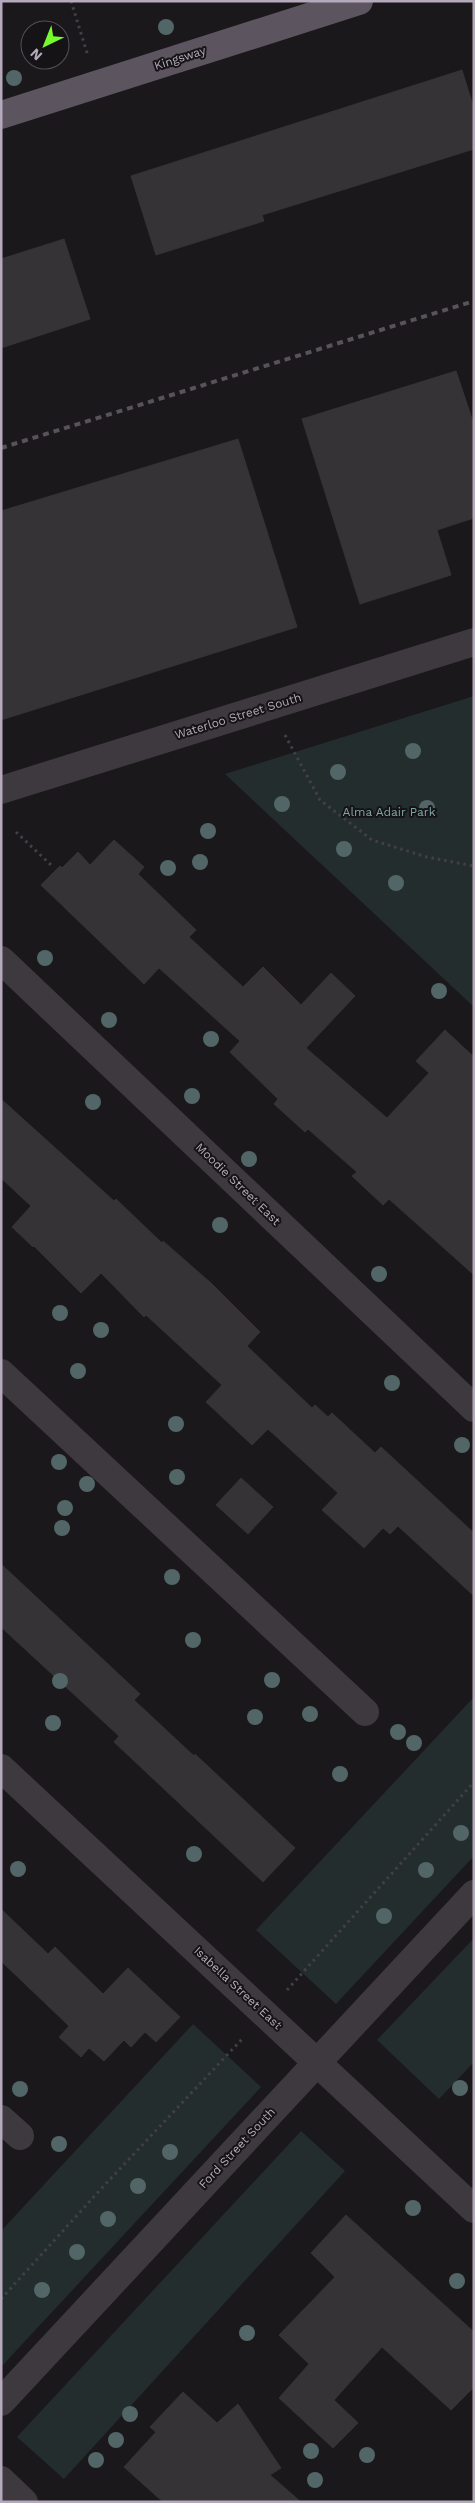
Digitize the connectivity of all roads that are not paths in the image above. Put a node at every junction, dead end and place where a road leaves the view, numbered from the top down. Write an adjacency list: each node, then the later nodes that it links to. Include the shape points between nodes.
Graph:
1 (359, 1): 2 (main road, Kingsway)
2 (1, 115)
3 (474, 642): 4 (street, Waterloo Street South)
4 (1, 790)
5 (1, 960): 7 (street, Moodie Street East)
6 (1, 1373): 8 (street)
7 (474, 1408)
8 (365, 1712)
9 (1, 1768): 11 (street, Isabella Street East)
10 (474, 1894): 11 (street, Ford Street South)
11 (317, 2062): 12 (street, Isabella Street East); 13 (street, Ford Street South)
12 (474, 2209)
13 (1, 2402)
14 (1, 2480): 15 (street)
15 (24, 2502)

